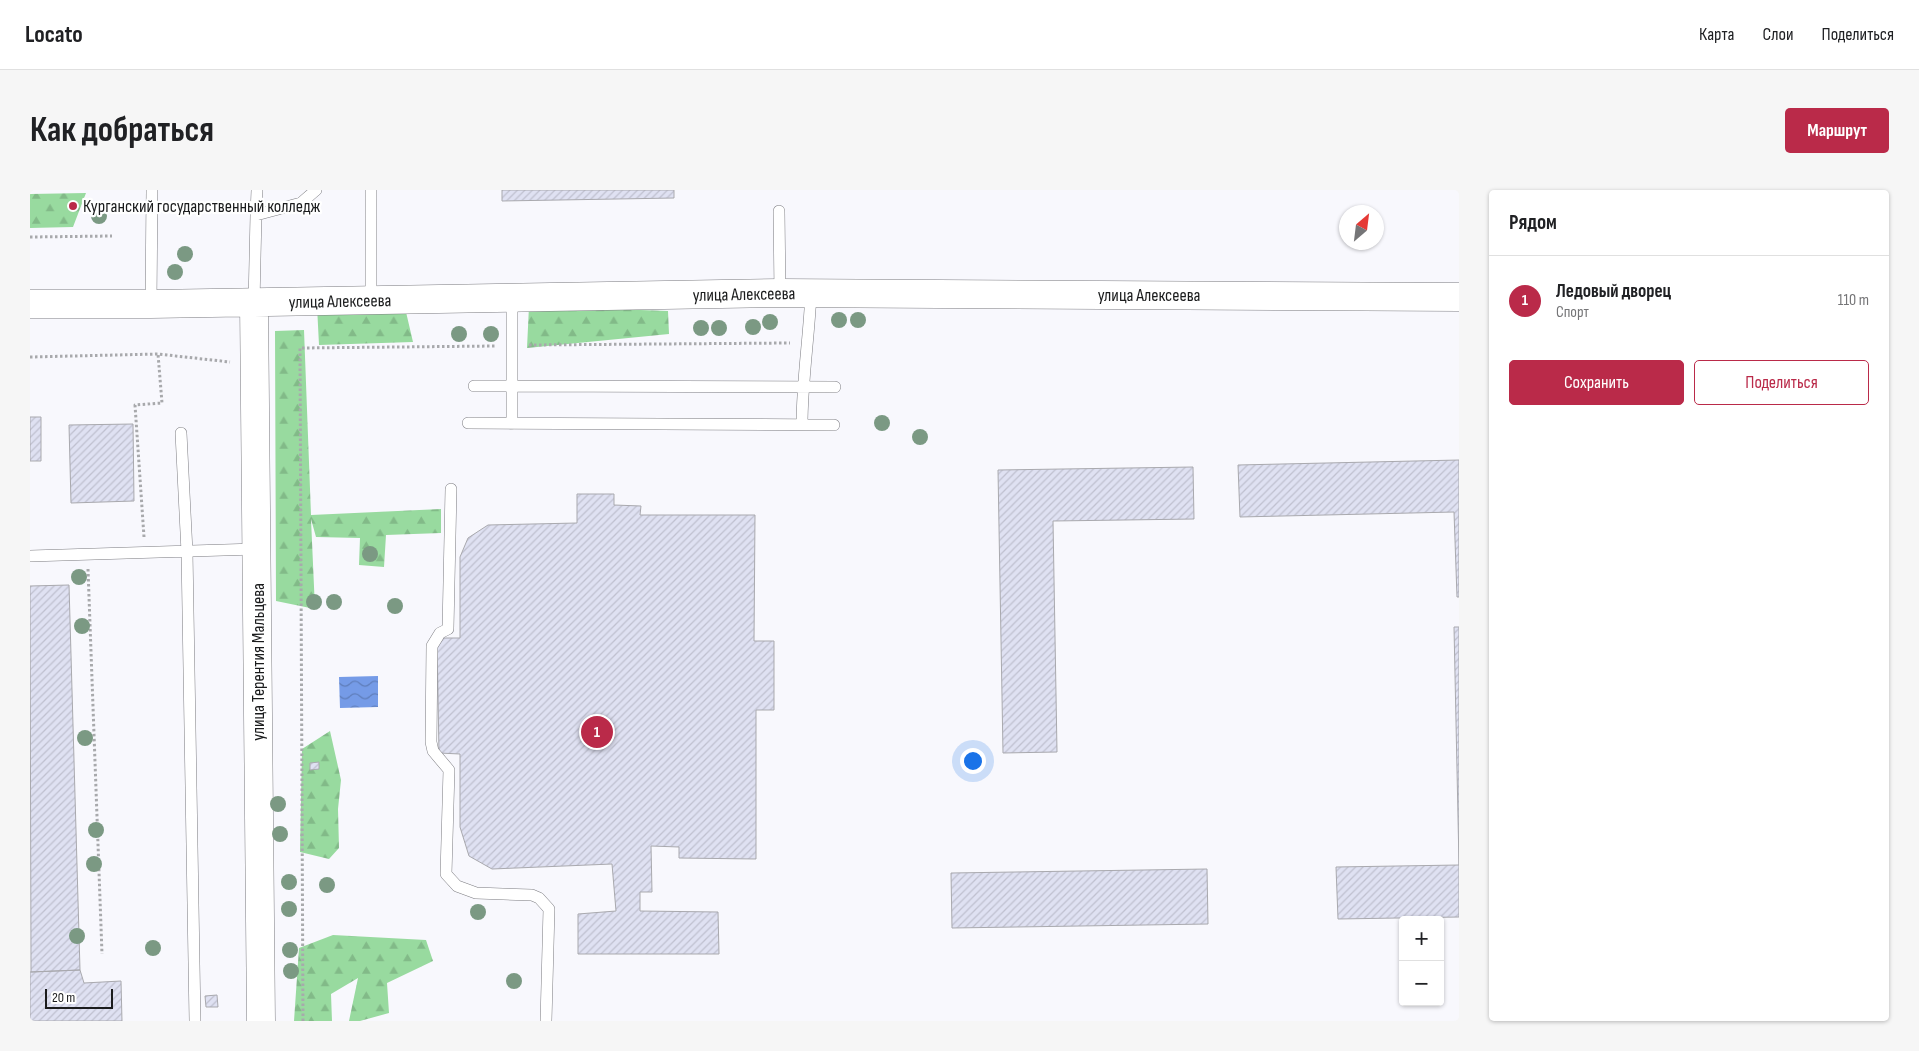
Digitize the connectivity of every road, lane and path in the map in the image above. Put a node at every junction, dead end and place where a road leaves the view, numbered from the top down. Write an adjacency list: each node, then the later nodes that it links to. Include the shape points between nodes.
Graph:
1 (152, 190): 16 (lane)
2 (256, 190): 6 (lane)
3 (316, 190): 6 (lane, via 301,204)
4 (372, 190): 13 (lane)
5 (779, 211): 10 (lane)
6 (256, 215): 14 (lane)
7 (112, 236): 8 (path)
8 (30, 237)
9 (811, 293): 10 (street, улица Алексеева); 11 (street, улица Алексеева); 17 (lane)
10 (780, 294): 12 (street, улица Алексеева)
11 (1459, 297)
12 (512, 299): 13 (street, улица Алексеева); 18 (lane)
13 (371, 301): 14 (street, улица Алексеева)
14 (254, 303): 16 (street, улица Алексеева); 32 (street, улица Терентия Мальцева)
15 (30, 304): 16 (street, улица Алексеева)
16 (151, 304)
17 (808, 343): 18 (path); 24 (lane)
18 (512, 345): 23 (lane); 40 (path, via 300,348)
19 (158, 354): 20 (path); 21 (path); 34 (path, via 162,403 135,405)
20 (30, 357)
21 (230, 362)
22 (474, 386): 23 (lane)
23 (512, 386): 24 (lane); 27 (lane)
24 (802, 387): 25 (lane); 28 (lane)
25 (835, 388)
26 (468, 424): 27 (lane)
27 (512, 424): 28 (lane)
28 (802, 425): 29 (lane)
29 (834, 425)
30 (181, 433): 33 (lane)
31 (450, 489): 41 (lane, via 448,628 440,633 432,646 431,742 448,770 446,874 457,886 476,893 532,895 550,909)
32 (257, 549): 33 (lane); 39 (street, улица Терентия Мальцева)
33 (187, 552): 34 (lane); 38 (lane)
34 (145, 553): 35 (lane)
35 (30, 556)
36 (88, 567): 37 (path)
37 (102, 954)
38 (196, 1021)
39 (261, 1021)
40 (303, 1021)
41 (546, 1021)

